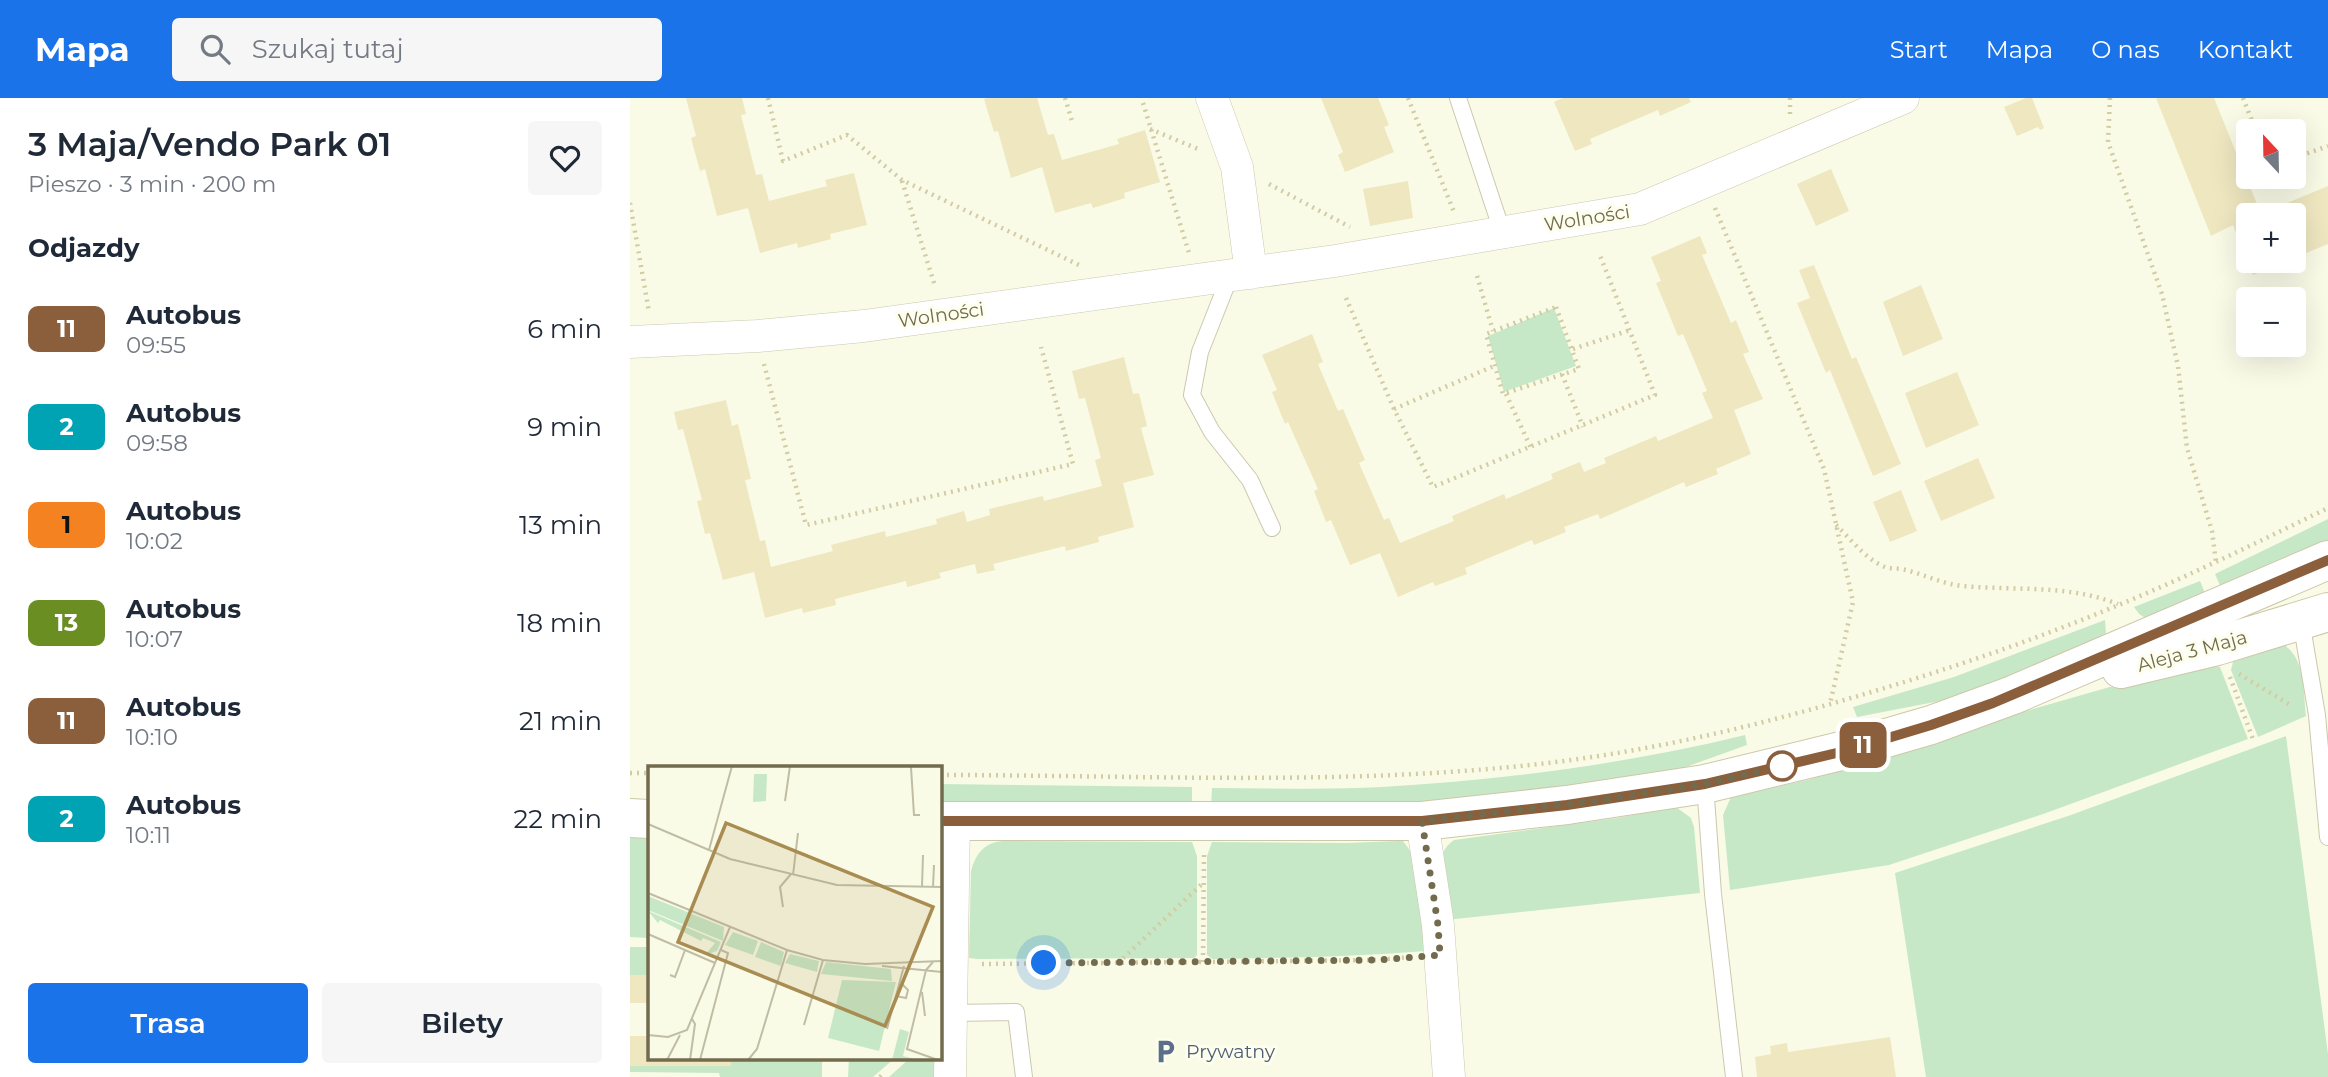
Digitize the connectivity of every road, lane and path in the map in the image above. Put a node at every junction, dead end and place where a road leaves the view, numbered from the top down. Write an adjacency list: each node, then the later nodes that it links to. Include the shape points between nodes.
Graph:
1 (768, 98): 16 (path, via 783,162 847,135)
2 (1065, 98): 11 (path)
3 (1212, 98): 15 (street)
4 (1408, 98): 19 (path)
5 (1458, 98): 21 (lane)
6 (1903, 98): 21 (street, Wolności, via 1640,209)
7 (2110, 98): 46 (path, via 2108,142 2162,294 2178,366 2187,448 2212,531)
8 (2243, 98): 10 (path)
9 (1143, 103): 12 (path)
10 (2251, 119)
11 (1073, 124)
12 (1150, 129): 15 (path); 23 (path)
13 (2328, 146): 14 (path)
14 (2306, 154)
15 (1237, 167): 20 (path); 25 (street)
16 (902, 180): 24 (path); 27 (path)
17 (1712, 200): 43 (path, via 1824,470)
18 (630, 203): 29 (path)
19 (1457, 220)
20 (1353, 229)
21 (1502, 232): 25 (street, Wolności)
22 (1599, 253): 30 (path)
23 (1192, 264)
24 (1089, 270)
25 (1241, 274): 32 (street, Wolności, via 864,326); 44 (lane, via 1200,352 1192,395 1212,432 1250,480)
26 (1477, 276): 31 (path)
27 (936, 289)
28 (1346, 298): 39 (path)
29 (649, 315)
30 (1630, 330): 34 (path); 40 (path, via 1655,395)
31 (1493, 331): 34 (path, via 1556,307); 36 (path, via 1486,334)
32 (630, 342)
33 (1041, 348): 35 (path, via 1073,464 806,525)
34 (1573, 349): 37 (path, via 1579,369)
35 (762, 357)
36 (1494, 366): 38 (path); 39 (path)
37 (1562, 374): 38 (path); 40 (path)
38 (1506, 394): 41 (path)
39 (1394, 409): 41 (path, via 1433,487)
40 (1583, 426): 41 (path)
41 (1531, 448)
42 (2328, 508): 46 (path)
43 (1835, 524): 48 (path, via 1887,568 1961,586 2074,592); 51 (path, via 1853,602)
44 (1272, 528)
45 (2328, 560): 47 (street, Aleja 3 Maja)
46 (2216, 562): 48 (path)
47 (2291, 577): 49 (street); 50 (street, Aleja 3 Maja)
48 (2118, 605): 51 (path, via 1957,667)
49 (2315, 615): 50 (street, Aleja 3 Maja, via 2217,646); 52 (lane)
50 (2013, 695): 57 (street, Aleja 3 Maja, via 1845,751)
51 (1830, 705): 56 (path, via 1666,744 1533,765 1423,775)
52 (2321, 724): 53 (path, via 2231,671); 58 (lane)
53 (2254, 742)
54 (630, 773): 55 (path)
55 (648, 774)
56 (942, 775)
57 (1705, 784): 62 (street, Aleja 3 Maja); 74 (lane)
58 (2327, 809): 63 (lane)
59 (630, 818): 60 (street)
60 (648, 819)
61 (947, 821): 62 (street, Aleja 3 Maja); 70 (street)
62 (1422, 821): 66 (street)
63 (2328, 837)
64 (1204, 843): 65 (path)
65 (1203, 883): 67 (path); 68 (path)
66 (1440, 955): 67 (path); 73 (street)
67 (1203, 962): 68 (path)
68 (1118, 963): 69 (path)
69 (970, 964)
70 (951, 1013): 71 (street); 72 (lane, via 1016,1012)
71 (950, 1077)
72 (1024, 1077)
73 (1449, 1077)
74 (1734, 1077)

